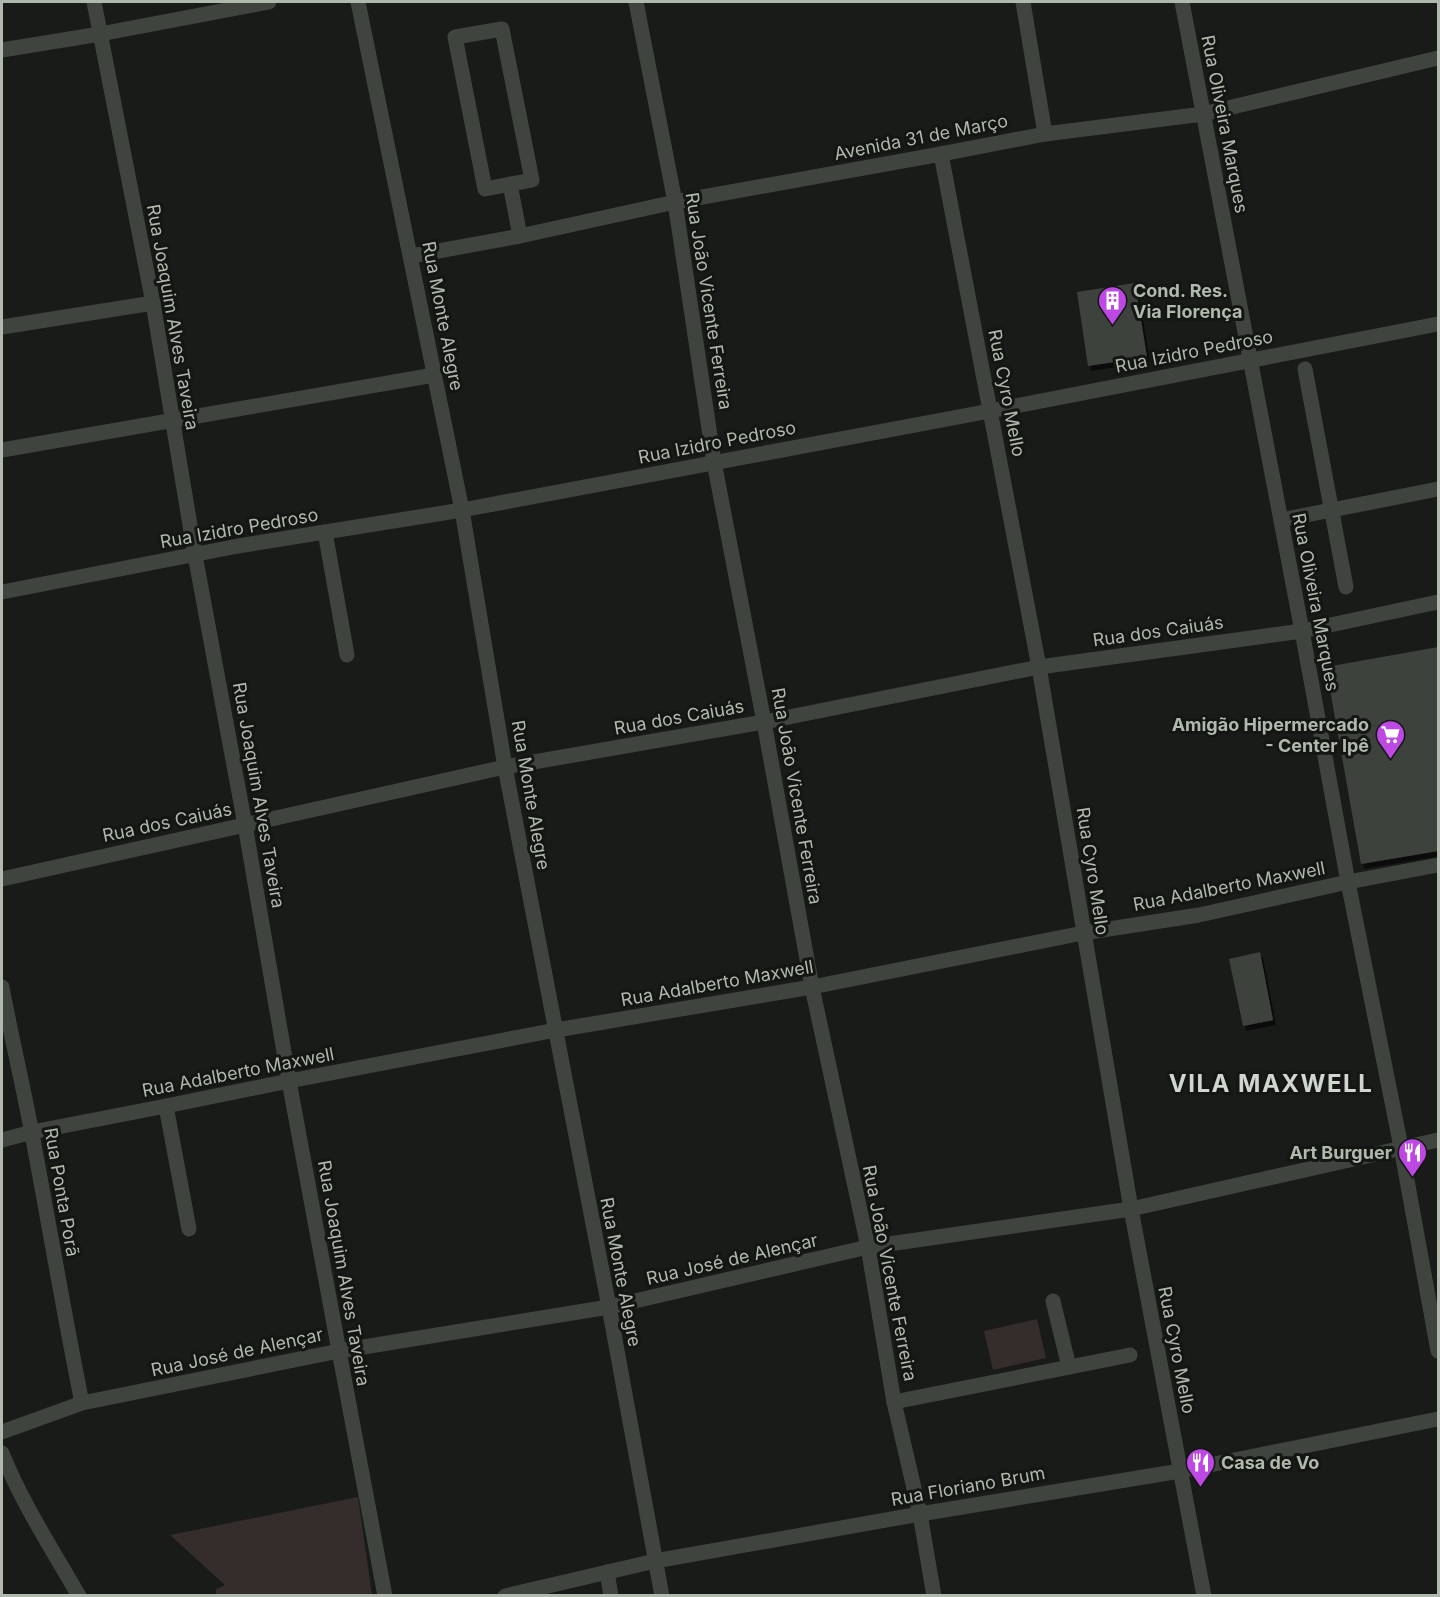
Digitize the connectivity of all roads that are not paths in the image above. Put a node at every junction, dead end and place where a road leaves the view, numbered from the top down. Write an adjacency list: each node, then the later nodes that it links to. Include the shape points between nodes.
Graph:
1 (93, 2): 7 (street, Rua Joaquim Alves Taveira)
2 (269, 2): 7 (street)
3 (358, 2): 16 (street, Rua Monte Alegre)
4 (636, 2): 14 (street, Rua João Vicente Ferreira)
5 (1023, 2): 11 (street)
6 (1182, 2): 10 (street, Rua Oliveira Marques)
7 (100, 34): 8 (street); 17 (street, Rua Joaquim Alves Taveira)
8 (2, 50)
9 (1438, 58): 10 (street, Avenida 31 de Março)
10 (1203, 114): 11 (street, Avenida 31 de Março); 20 (street, Rua Oliveira Marques)
11 (1045, 134): 12 (street, Avenida 31 de Março)
12 (941, 154): 14 (street, Avenida 31 de Março); 23 (street, Rua Cyro Mello)
13 (510, 184): 13 (street, via 532,180 502,29 455,38 485,189); 15 (street)
14 (675, 202): 15 (street, Avenida 31 de Março); 26 (street, Rua João Vicente Ferreira)
15 (520, 236): 16 (street, Avenida 31 de Março)
16 (411, 256): 22 (street, Rua Monte Alegre)
17 (153, 303): 19 (street); 24 (street, Rua Joaquim Alves Taveira)
18 (1438, 324): 20 (street, Rua Izidro Pedroso)
19 (2, 327)
20 (1250, 360): 23 (street, Rua Izidro Pedroso); 30 (street, Rua Oliveira Marques)
21 (1305, 369): 29 (street)
22 (434, 375): 24 (street); 28 (street, Rua Monte Alegre)
23 (990, 411): 26 (street, Rua Izidro Pedroso); 38 (street, Rua Cyro Mello)
24 (172, 420): 25 (street); 32 (street, Rua Joaquim Alves Taveira)
25 (2, 450)
26 (714, 462): 28 (street, Rua Izidro Pedroso); 39 (street, Rua João Vicente Ferreira)
27 (1438, 489): 29 (street)
28 (462, 510): 31 (street, Rua Izidro Pedroso); 40 (street, Rua Monte Alegre)
29 (1331, 510): 30 (street); 33 (street)
30 (1281, 520): 36 (street, Rua Oliveira Marques)
31 (325, 532): 32 (street, Rua Izidro Pedroso); 37 (street)
32 (195, 555): 34 (street, Rua Izidro Pedroso); 41 (street, Rua Joaquim Alves Taveira)
33 (1346, 587)
34 (2, 592)
35 (1438, 602): 36 (street, Rua dos Caiuás)
36 (1302, 631): 38 (street, Rua dos Caiuás); 44 (street, Rua Oliveira Marques)
37 (347, 655)
38 (1040, 667): 39 (street, Rua dos Caiuás); 45 (street, Rua Cyro Mello)
39 (764, 722): 40 (street, Rua dos Caiuás); 47 (street, Rua João Vicente Ferreira)
40 (505, 767): 41 (street, Rua dos Caiuás); 48 (street, Rua Monte Alegre)
41 (245, 825): 43 (street, Rua dos Caiuás); 49 (street, Rua Joaquim Alves Taveira)
42 (1438, 865): 44 (street, Rua Adalberto Maxwell)
43 (2, 879)
44 (1348, 882): 45 (street, Rua Adalberto Maxwell, via 1199,915); 54 (street, Rua Oliveira Marques)
45 (1083, 933): 47 (street, Rua Adalberto Maxwell); 55 (street, Rua Cyro Mello)
46 (2, 987): 51 (street, Rua Ponta Porã)
47 (812, 987): 48 (street, Rua Adalberto Maxwell); 57 (street, Rua João Vicente Ferreira)
48 (556, 1030): 49 (street, Rua Adalberto Maxwell); 59 (street, Rua Monte Alegre)
49 (289, 1081): 50 (street, Rua Adalberto Maxwell); 60 (street, Rua Joaquim Alves Taveira)
50 (166, 1107): 51 (street, Rua Adalberto Maxwell); 56 (street)
51 (32, 1132): 52 (street, Rua Adalberto Maxwell); 65 (street, Rua Ponta Porã)
52 (2, 1140)
53 (1438, 1140): 54 (street, Rua José de Alençar)
54 (1401, 1147): 55 (street, Rua José de Alençar); 61 (street, Rua Oliveira Marques)
55 (1131, 1209): 57 (street, Rua José de Alençar); 69 (street, Rua Cyro Mello)
56 (189, 1229)
57 (868, 1247): 59 (street, Rua José de Alençar); 64 (street, Rua João Vicente Ferreira)
58 (1053, 1301): 63 (street)
59 (609, 1307): 60 (street, Rua José de Alençar); 71 (street, Rua Monte Alegre)
60 (339, 1351): 65 (street, Rua José de Alençar); 74 (street, Rua Joaquim Alves Taveira)
61 (1438, 1351)
62 (1130, 1355): 63 (street)
63 (1069, 1367): 64 (street)
64 (894, 1402): 70 (street, Rua João Vicente Ferreira)
65 (82, 1403): 67 (street, Rua José de Alençar)
66 (1438, 1419): 69 (street, Rua Floriano Brum)
67 (2, 1432)
68 (2, 1453): 73 (street)
69 (1179, 1471): 70 (street, Rua Floriano Brum); 79 (street, Rua Cyro Mello)
70 (920, 1514): 71 (street, Rua Floriano Brum); 78 (street, Rua João Vicente Ferreira)
71 (654, 1561): 72 (street, Rua Floriano Brum); 77 (street, Rua Monte Alegre)
72 (607, 1572): 75 (street, Rua Floriano Brum); 76 (street)
73 (79, 1596)
74 (385, 1596)
75 (505, 1596)
76 (611, 1596)
77 (662, 1596)
78 (934, 1596)
79 (1204, 1596)

